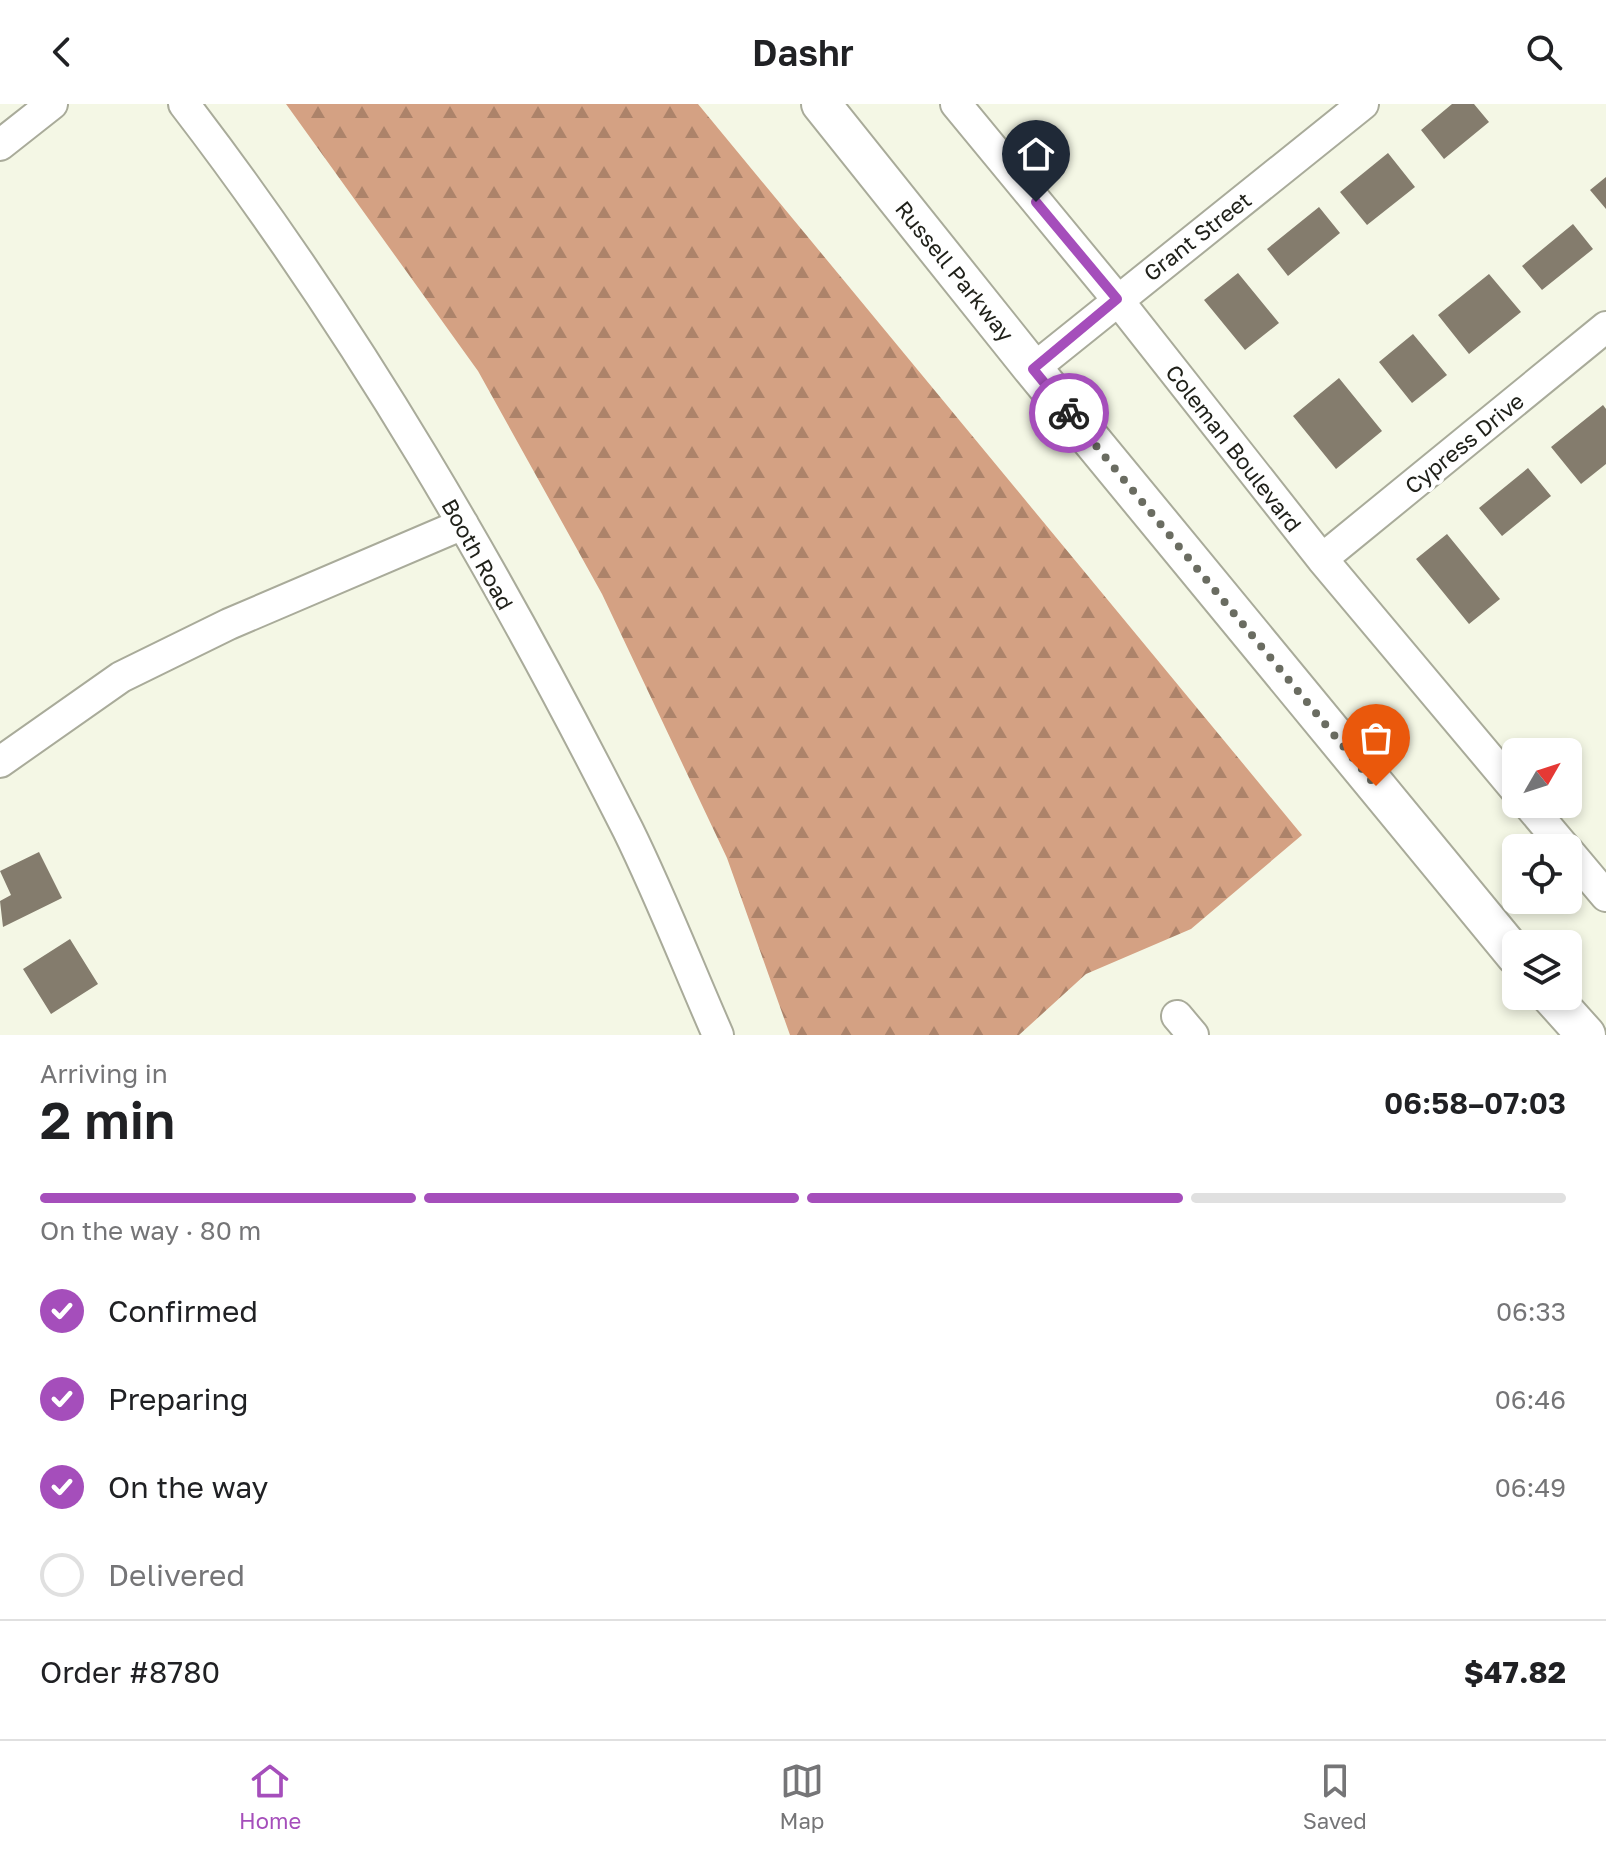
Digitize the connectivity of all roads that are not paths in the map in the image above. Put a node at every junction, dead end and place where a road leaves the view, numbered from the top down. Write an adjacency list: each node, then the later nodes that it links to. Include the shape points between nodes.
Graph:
1 (52, 104): 6 (street)
2 (184, 104): 10 (street, Booth Road, via 349,337)
3 (821, 104): 9 (main road, Russell Parkway)
4 (956, 104): 7 (street, Coleman Boulevard)
5 (1363, 104): 7 (street, Grant Street)
6 (0, 145)
7 (1117, 299): 9 (street, Grant Street); 11 (street, Coleman Boulevard)
8 (1606, 327): 11 (street, Cypress Drive)
9 (1033, 369): 18 (main road, Russell Parkway)
10 (463, 524): 12 (street, via 229,624 121,677); 20 (street, Booth Road, via 629,832)
11 (1322, 559): 13 (street, Coleman Boulevard)
12 (0, 762)
13 (1502, 773)
14 (1540, 818): 15 (street)
15 (1553, 834)
16 (1582, 868): 17 (street)
17 (1606, 896)
18 (1502, 939)
19 (1564, 1010): 21 (main road)
20 (718, 1035)
21 (1586, 1035)

